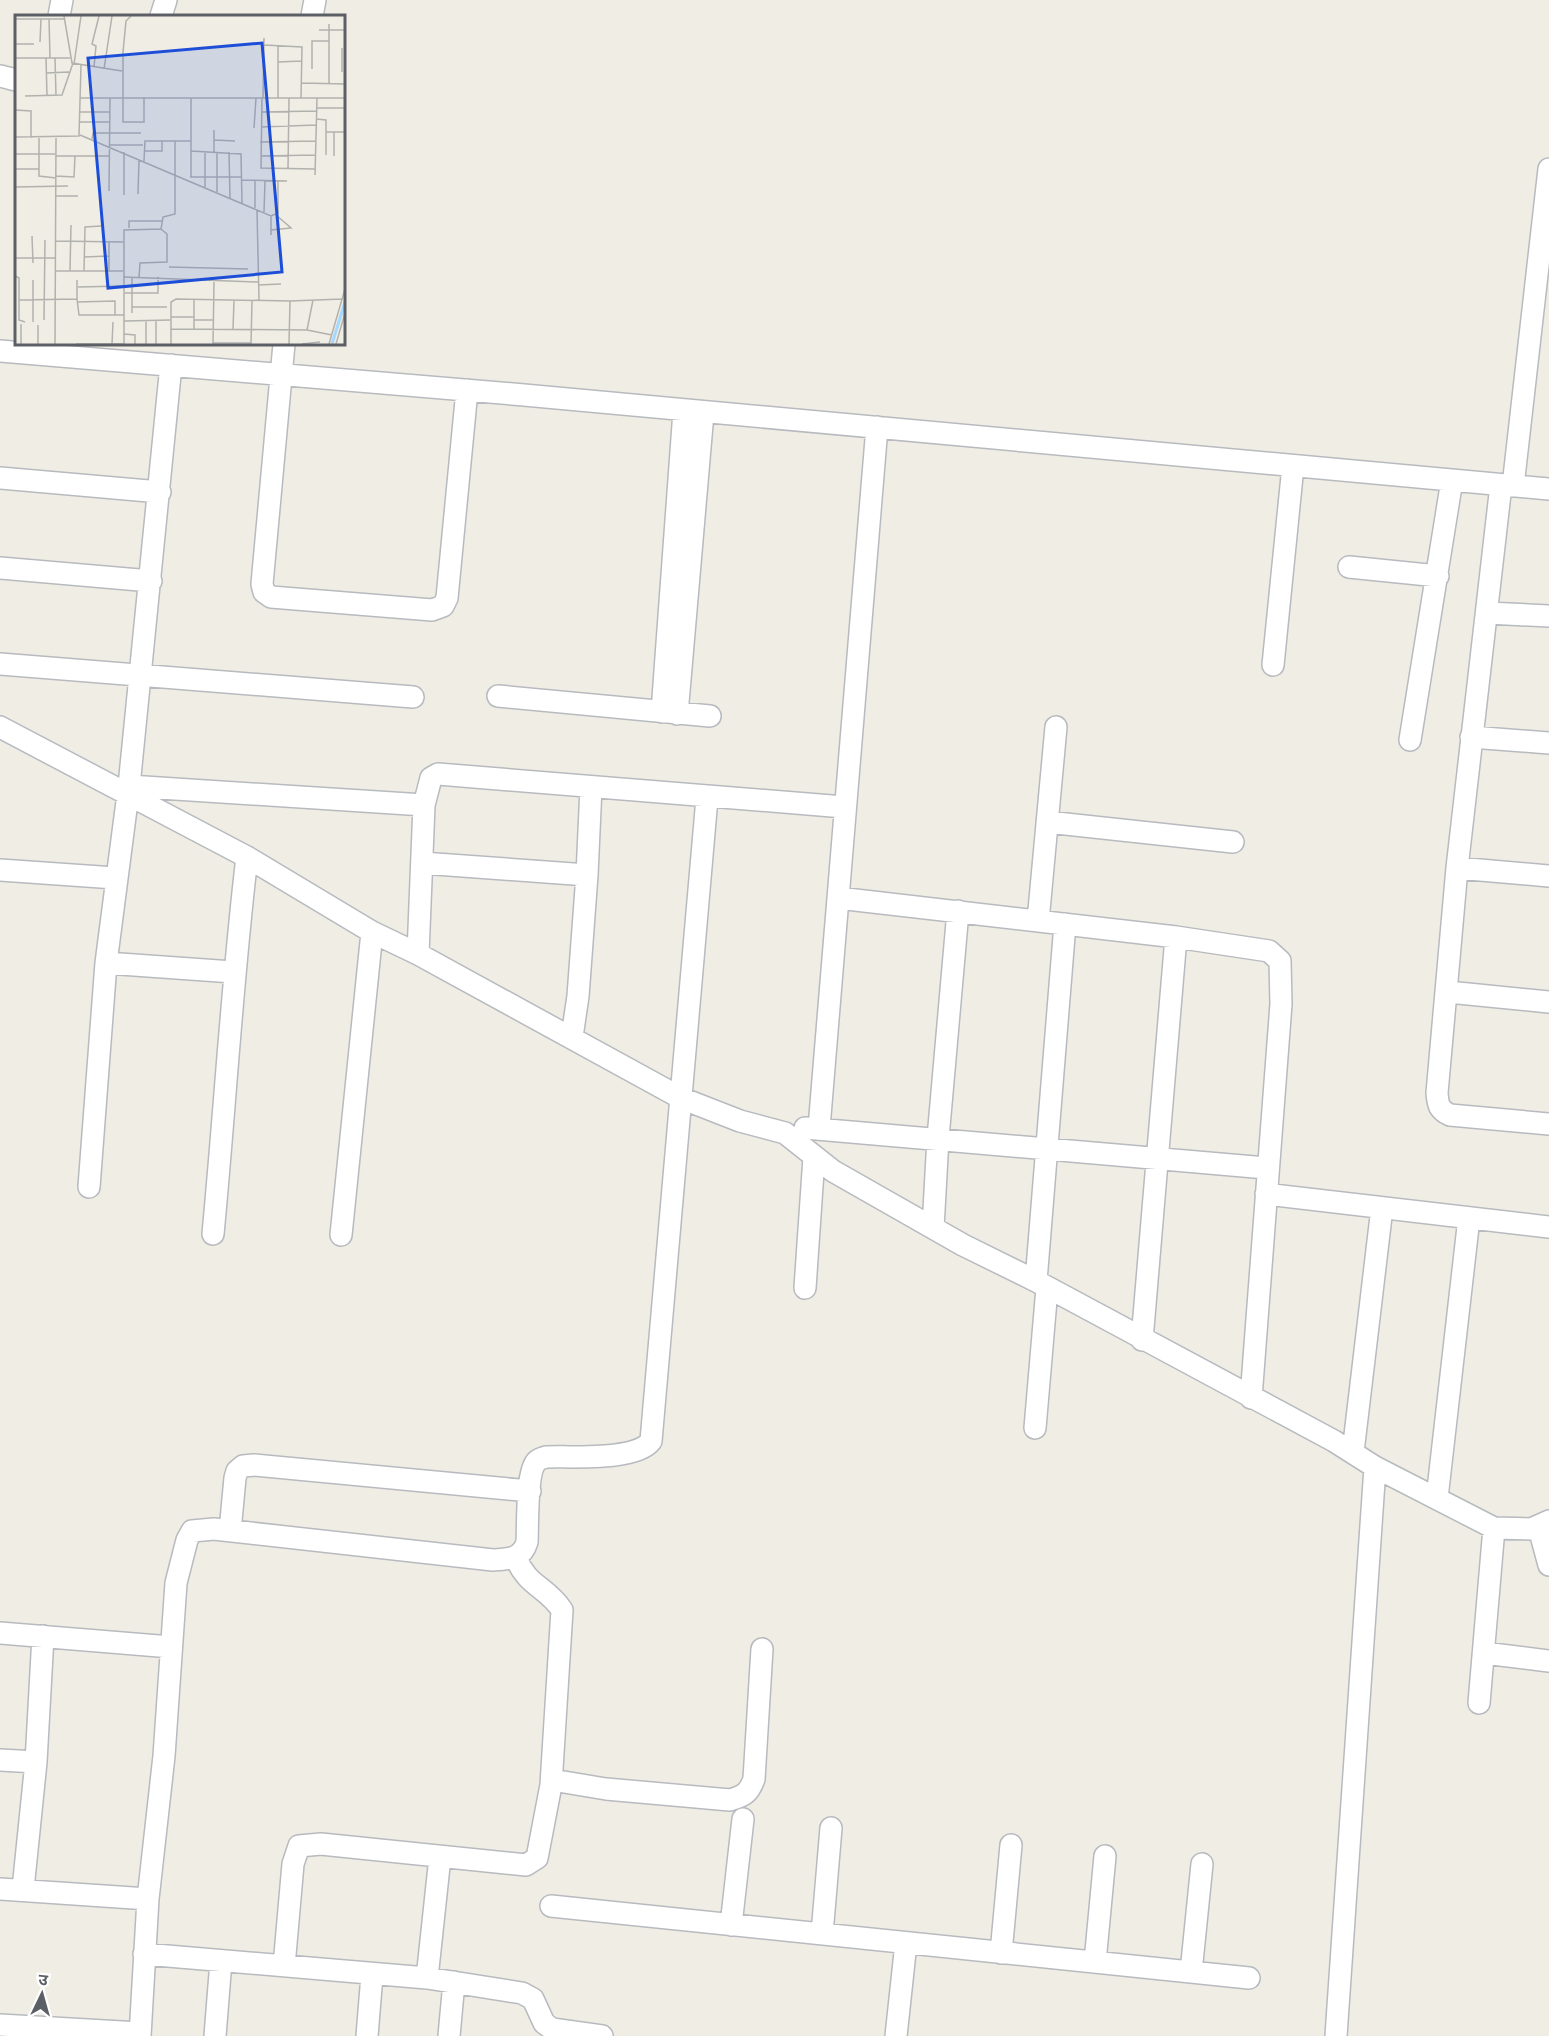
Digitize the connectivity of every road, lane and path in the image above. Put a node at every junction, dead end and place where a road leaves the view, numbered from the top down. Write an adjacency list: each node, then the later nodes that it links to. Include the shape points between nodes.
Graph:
1 (63, 0): 4 (street)
2 (166, 0): 5 (street)
3 (315, 0): 6 (street)
4 (59, 15)
5 (161, 15)
6 (312, 15)
7 (0, 76): 8 (street)
8 (15, 80)
9 (1549, 170): 20 (street)
10 (284, 345): 13 (street)
11 (0, 351): 12 (street)
12 (171, 365): 13 (street); 22 (street)
13 (283, 375): 14 (street); 14 (street, via 262,584 264,592 282,599 432,610 443,606 447,598)
14 (467, 390): 15 (street)
15 (693, 412): 16 (street); 34 (street)
16 (877, 427): 17 (street); 45 (street)
17 (1293, 466): 19 (street); 30 (street)
18 (0, 478): 22 (street)
19 (1452, 480): 20 (street); 25 (street)
20 (1507, 485): 21 (street); 27 (street)
21 (1549, 489)
22 (159, 492): 26 (street)
23 (1349, 567): 25 (street)
24 (0, 568): 26 (street)
25 (1438, 576): 39 (street)
26 (151, 581): 31 (street)
27 (1487, 613): 28 (street); 38 (street)
28 (1549, 616)
29 (0, 664): 31 (street)
30 (1273, 665)
31 (138, 676): 33 (street); 42 (street)
32 (498, 696): 34 (street)
33 (413, 697)
34 (669, 713): 35 (street)
35 (710, 716)
36 (0, 727): 42 (street)
37 (1056, 727): 46 (street)
38 (1471, 738): 40 (street); 50 (street)
39 (1410, 740)
40 (1549, 743)
41 (591, 787): 43 (street); 44 (street, via 438,774 431,778); 52 (street)
42 (129, 790): 44 (street); 48 (street); 54 (street)
43 (707, 798): 45 (street); 67 (street)
44 (424, 805): 49 (street)
45 (844, 807): 55 (street)
46 (1047, 822): 47 (street); 57 (street)
47 (1233, 842)
48 (247, 857): 59 (street); 63 (street)
49 (422, 862): 52 (street); 61 (street)
50 (1457, 868): 53 (street); 64 (street)
51 (0, 870): 54 (street)
52 (586, 875): 66 (street)
53 (1549, 876)
54 (115, 878): 62 (street)
55 (838, 898): 56 (street); 70 (street)
56 (958, 911): 57 (street); 71 (street)
57 (1038, 921): 58 (street)
58 (1065, 924): 60 (street); 72 (street)
59 (372, 932): 61 (street); 83 (street)
60 (1176, 937): 74 (street); 75 (street, via 1269,951 1280,961 1281,1004)
61 (418, 954): 66 (street)
62 (106, 963): 63 (street); 76 (street)
63 (233, 972): 82 (street)
64 (1448, 992): 65 (street); 68 (street, via 1437,1093 1442,1111 1450,1115)
65 (1549, 1002)
66 (572, 1037): 67 (street)
67 (681, 1098): 69 (street, via 740,1121); 91 (street, via 651,1441 639,1450 617,1454 546,1456 533,1468)
68 (1549, 1124)
69 (769, 1127): 70 (street); 73 (street, via 796,1140)
70 (819, 1128): 71 (street)
71 (938, 1138): 72 (street); 81 (street)
72 (1048, 1148): 74 (street); 84 (street)
73 (814, 1157): 81 (street); 85 (street)
74 (1158, 1160): 75 (street); 86 (street)
75 (1266, 1168): 77 (street)
76 (89, 1187)
77 (1266, 1194): 78 (street); 87 (street)
78 (1382, 1208): 79 (street); 89 (street)
79 (1469, 1218): 80 (street); 92 (street)
80 (1549, 1227)
81 (933, 1228): 84 (street)
82 (213, 1234)
83 (341, 1235)
84 (1042, 1284): 86 (street); 88 (street)
85 (805, 1288)
86 (1142, 1340): 87 (street)
87 (1251, 1398): 89 (street)
88 (1035, 1428)
89 (1353, 1452): 90 (street)
90 (1375, 1467): 92 (street); 139 (street)
91 (530, 1491): 95 (street, via 243,1466 235,1478); 96 (street, via 527,1542)
92 (1437, 1498): 94 (street)
93 (1544, 1524): 94 (street); 97 (street)
94 (1494, 1528): 102 (street)
95 (230, 1531): 96 (street, via 493,1560); 100 (street, via 200,1529 192,1531 187,1540 176,1583)
96 (516, 1558): 107 (street, via 527,1579 544,1590 562,1610)
97 (1549, 1565)
98 (0, 1633): 99 (street)
99 (43, 1636): 100 (street); 106 (street)
100 (171, 1647): 116 (street, via 164,1756)
101 (762, 1649): 107 (street, via 754,1779 743,1796 729,1800)
102 (1484, 1653): 103 (street); 104 (street)
103 (1549, 1661)
104 (1479, 1703)
105 (0, 1760): 106 (street)
106 (36, 1762): 115 (street)
107 (552, 1780): 112 (street, via 540,1851 534,1862 526,1865)
108 (743, 1819): 118 (street)
109 (831, 1828): 119 (street)
110 (1011, 1845): 121 (street)
111 (1105, 1856): 124 (street)
112 (440, 1857): 125 (street, via 321,1844 299,1846 292,1864); 128 (street)
113 (1203, 1864): 126 (street)
114 (0, 1889): 115 (street)
115 (23, 1889): 116 (street)
116 (147, 1899): 122 (street)
117 (552, 1906): 118 (street)
118 (731, 1924): 119 (street)
119 (822, 1934): 120 (street)
120 (906, 1943): 121 (street); 138 (street)
121 (1001, 1953): 124 (street)
122 (144, 1954): 123 (street); 133 (street)
123 (221, 1961): 125 (street); 134 (street)
124 (1095, 1962): 126 (street)
125 (284, 1966): 127 (street)
126 (1191, 1972): 129 (street)
127 (372, 1975): 128 (street); 135 (street)
128 (427, 1978): 130 (street)
129 (1249, 1978)
130 (454, 1982): 136 (street); 137 (street, via 522,1994 533,1999 544,2023 552,2029)
131 (0, 2025): 132 (street)
132 (64, 2032): 133 (street)
133 (140, 2035)
134 (215, 2036)
135 (368, 2036)
136 (449, 2036)
137 (602, 2036)
138 (896, 2036)
139 (1336, 2036)

